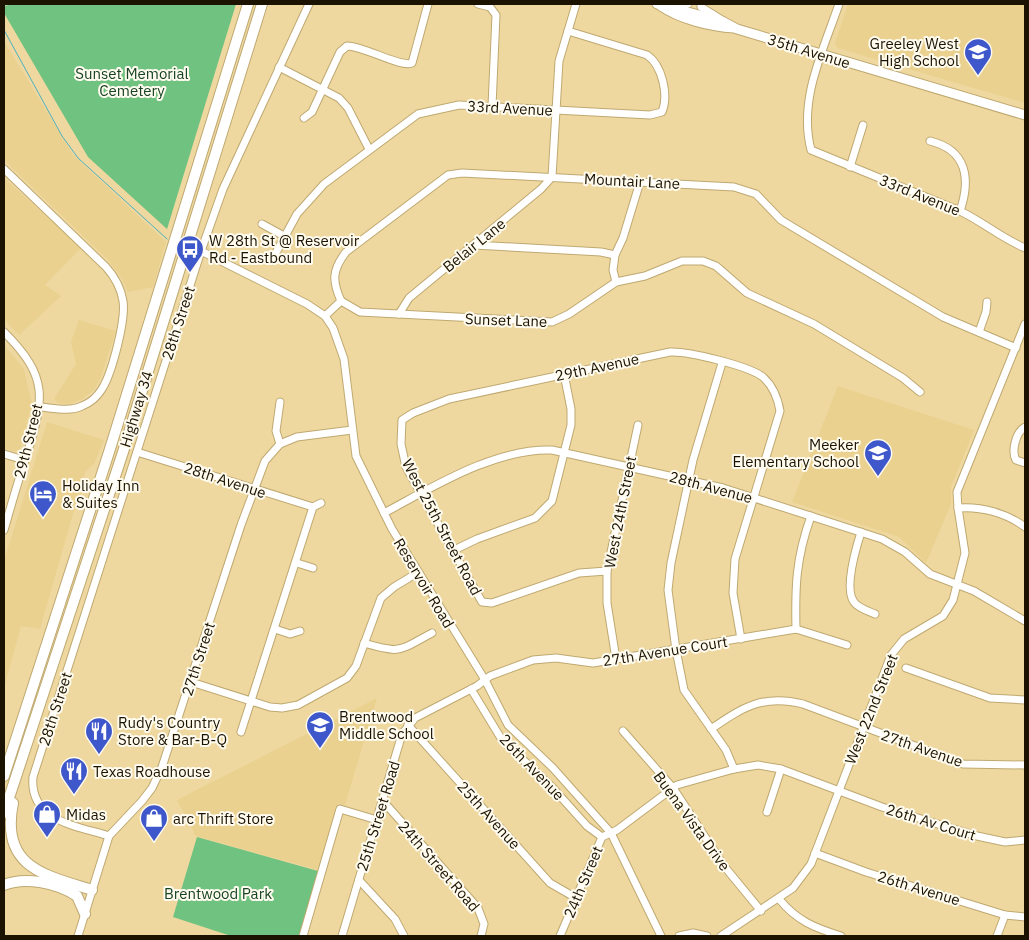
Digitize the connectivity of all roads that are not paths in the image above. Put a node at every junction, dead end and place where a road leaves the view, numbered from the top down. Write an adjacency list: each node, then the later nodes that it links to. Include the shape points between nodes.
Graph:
1 (248, 4): 102 (highway, Highway 34, via 106,462)
2 (262, 4): 103 (highway, Highway 34, via 123,452)
3 (309, 4): 16 (street, 28th Street)
4 (428, 4): 17 (street, via 410,64 404,65 385,56 347,46 340,52)
5 (478, 4): 18 (street, via 495,12)
6 (576, 4): 14 (street)
7 (658, 4): 11 (main road, 35th Avenue); 13 (main road, 35th Avenue, via 671,12 721,28)
8 (688, 4): 11 (street)
9 (700, 4): 12 (street)
10 (839, 4): 15 (street)
11 (678, 8): 12 (main road, 35th Avenue)
12 (722, 21): 13 (main road, 35th Avenue)
13 (737, 28): 15 (main road, 35th Avenue)
14 (568, 31): 19 (street, via 559,61); 19 (street, 33rd Avenue, via 647,55 656,62 661,74 664,102 662,112 650,116)
15 (821, 54): 20 (main road, 35th Avenue); 25 (street, 33rd Avenue, via 806,118 811,150)
16 (279, 67): 17 (street); 34 (street, 28th Street, via 224,186)
17 (323, 89): 21 (street, via 312,112); 24 (street, via 344,103)
18 (492, 106): 19 (street, 33rd Avenue); 24 (street, 33rd Avenue, via 459,105 418,114)
19 (556, 110): 27 (street)
20 (1025, 116)
21 (304, 118)
22 (863, 125): 25 (street)
23 (930, 141): 29 (street, via 958,155 966,184)
24 (369, 149): 31 (street, 33rd Avenue, via 306,202)
25 (850, 167): 29 (street, 33rd Avenue)
26 (4, 169): 50 (street, via 106,267 118,284 123,300 120,332 100,392 75,409)
27 (552, 177): 28 (street, Mountair Lane); 32 (street, Belair Lane); 38 (street, Mountair Lane, via 462,173 441,178 346,252 333,278)
28 (640, 182): 35 (street); 44 (street, Mountair Lane, via 734,187 749,191 781,220 943,316)
29 (960, 211): 33 (street, 33rd Avenue)
30 (262, 224): 31 (street)
31 (284, 236): 36 (street, 33rd Avenue)
32 (474, 245): 35 (street); 40 (street, Belair Lane, via 409,298)
33 (1025, 248)
34 (201, 250): 41 (street, Reservoir Road, via 308,304); 56 (street, 28th Street)
35 (615, 255): 37 (street, via 613,270)
36 (272, 260)
37 (616, 282): 40 (street, Sunset Lane, via 552,322); 48 (street, Sunset Lane, via 645,276 682,261 699,260 713,264 747,293 814,324 904,378)
38 (341, 301): 40 (street, Sunset Lane, via 360,312); 41 (street)
39 (987, 302): 44 (street)
40 (399, 314)
41 (324, 316): 54 (street, Reservoir Road, via 337,336 344,360)
42 (1025, 324): 45 (street, West 22nd Street)
43 (4, 332): 50 (street, 29th Street, via 31,365 38,382)
44 (979, 332): 45 (street, Mountair Lane)
45 (1016, 348): 68 (street, West 22nd Street, via 960,484)
46 (722, 363): 47 (street, 29th Avenue, via 688,352 670,352); 62 (street); 65 (street, 29th Avenue, via 763,378 779,404 778,420)
47 (564, 374): 51 (street, 29th Avenue, via 449,399); 57 (street, via 571,413)
48 (920, 392)
49 (280, 402): 55 (street, via 276,432)
50 (40, 408): 59 (street, 29th Street)
51 (402, 420): 64 (street, West 25th Street Road, via 403,458)
52 (638, 425): 61 (street, West 24th Street)
53 (1025, 427): 60 (street, via 1019,432 1014,452 1016,460)
54 (352, 430): 55 (street, 27th Street, via 303,435); 69 (street, Reservoir Road, via 356,456)
55 (280, 444): 63 (street, 27th Street, via 265,461)
56 (137, 452): 63 (street, 28th Avenue); 116 (street, 28th Street, via 32,787 40,808 53,819)
57 (564, 453): 61 (street, 28th Avenue); 64 (street, 28th Avenue, via 519,452 458,475); 74 (street, via 555,494 544,511 526,522)
58 (4, 454): 59 (street)
59 (24, 460): 72 (street, 29th Street)
60 (1025, 462)
61 (628, 467): 62 (street, 28th Avenue); 77 (street, West 24th Street)
62 (688, 480): 65 (street, 28th Avenue); 89 (street, via 668,583)
63 (254, 489): 67 (street, 28th Avenue); 93 (street, 27th Street)
64 (421, 494): 69 (street, 28th Avenue); 74 (street, West 25th Street Road)
65 (753, 498): 70 (street, 28th Avenue); 86 (street, via 733,570 733,592)
66 (321, 503): 67 (street)
67 (313, 508): 75 (street)
68 (958, 508): 71 (street, via 989,510); 79 (street, West 22nd Street, via 965,554)
69 (384, 513): 78 (street, Reservoir Road)
70 (811, 516): 73 (street, 28th Avenue); 83 (street, via 796,575)
71 (1025, 527)
72 (4, 530)
73 (861, 532): 79 (street, 28th Avenue, via 894,544 930,574); 80 (street, via 854,554 851,597 855,605)
74 (452, 551): 77 (street, West 25th Street Road, via 484,603 579,573)
75 (297, 562): 76 (street); 82 (street)
76 (313, 568)
77 (607, 571): 90 (street, West 24th Street, via 607,603)
78 (417, 573): 87 (street, via 381,598); 92 (street, Reservoir Road)
79 (958, 586): 81 (street, 28th Avenue, via 986,597); 98 (street, West 22nd Street, via 947,611 904,639 891,655)
80 (875, 614)
81 (1025, 621)
82 (275, 629): 84 (street, via 290,634); 96 (street)
83 (796, 629): 86 (street, 27th Avenue Court); 88 (street, 27th Avenue Court)
84 (300, 631)
85 (432, 633): 87 (street, via 401,650)
86 (741, 639): 89 (street, 27th Avenue Court)
87 (364, 643): 96 (street, via 352,672 326,690 291,707 270,707)
88 (847, 645)
89 (676, 650): 90 (street, 27th Avenue Court); 99 (street, via 684,690)
90 (616, 659): 92 (street, 27th Avenue Court, via 592,663 542,659)
91 (906, 668): 95 (street, via 990,698)
92 (485, 680): 94 (street); 115 (street, Reservoir Road, via 513,732 553,768)
93 (191, 682): 96 (street); 116 (street, 27th Street, via 157,778)
94 (471, 689): 97 (street, via 415,718); 117 (street, 26th Avenue, via 507,745 552,787 587,826)
95 (1025, 700)
96 (252, 702): 101 (street)
97 (408, 725): 111 (street, 25th Street Road, via 402,734); 124 (street, 25th Avenue, via 550,883)
98 (862, 726): 99 (street, 27th Avenue, via 784,700 749,705); 104 (street, 27th Avenue, via 963,764); 110 (street, West 22nd Street)
99 (711, 729): 106 (street, via 726,750)
100 (623, 731): 109 (street, Buena Vista Drive)
101 (241, 732)
102 (11, 754): 105 (highway); 108 (highway, Highway 34)
103 (19, 766): 113 (highway, Highway 34); 123 (highway, via 20,778 9,823 17,853 36,871)
104 (1025, 766)
105 (4, 768)
106 (734, 769): 107 (street, 26th Av Court, via 758,765); 109 (street, 24th Street)
107 (781, 769): 110 (street, 26th Av Court); 112 (street)
108 (4, 776)
109 (673, 788): 115 (street, 24th Street); 126 (street, Buena Vista Drive, via 724,866)
110 (838, 791): 118 (street, 26th Av Court, via 977,836 1005,842); 119 (street, West 22nd Street)
111 (383, 801): 114 (street, 25th Street Road); 134 (street, 24th Street Road, via 478,908 484,924)
112 (767, 812)
113 (4, 813)
114 (377, 820): 120 (street, 25th Street Road); 131 (street, via 340,809)
115 (611, 833): 117 (street, 24th Street); 136 (street, Reservoir Road)
116 (109, 836): 123 (street, 27th Street)
117 (602, 837): 124 (street, 24th Street)
118 (1025, 840)
119 (815, 853): 125 (street, West 22nd Street, via 800,881); 128 (street, 26th Avenue)
120 (359, 880): 132 (street, 25th Street Road); 133 (street, via 396,919)
121 (4, 885): 122 (highway, via 30,881)
122 (52, 886): 123 (highway); 127 (highway, via 76,896)
123 (92, 892): 127 (street, 27th Street)
124 (576, 898): 135 (street, 24th Street)
125 (779, 900): 126 (street, West 22nd Street); 140 (street, via 806,924)
126 (761, 911): 139 (street, West 22nd Street)
127 (85, 914): 130 (street, 27th Street)
128 (1005, 915): 129 (street, 26th Avenue); 141 (street)
129 (1025, 917)
130 (78, 936)
131 (303, 936)
132 (342, 936)
133 (404, 936)
134 (481, 936)
135 (560, 936)
136 (661, 936)
137 (679, 936): 138 (street, via 694,933)
138 (707, 936)
139 (721, 936)
140 (841, 936)
141 (997, 936)

